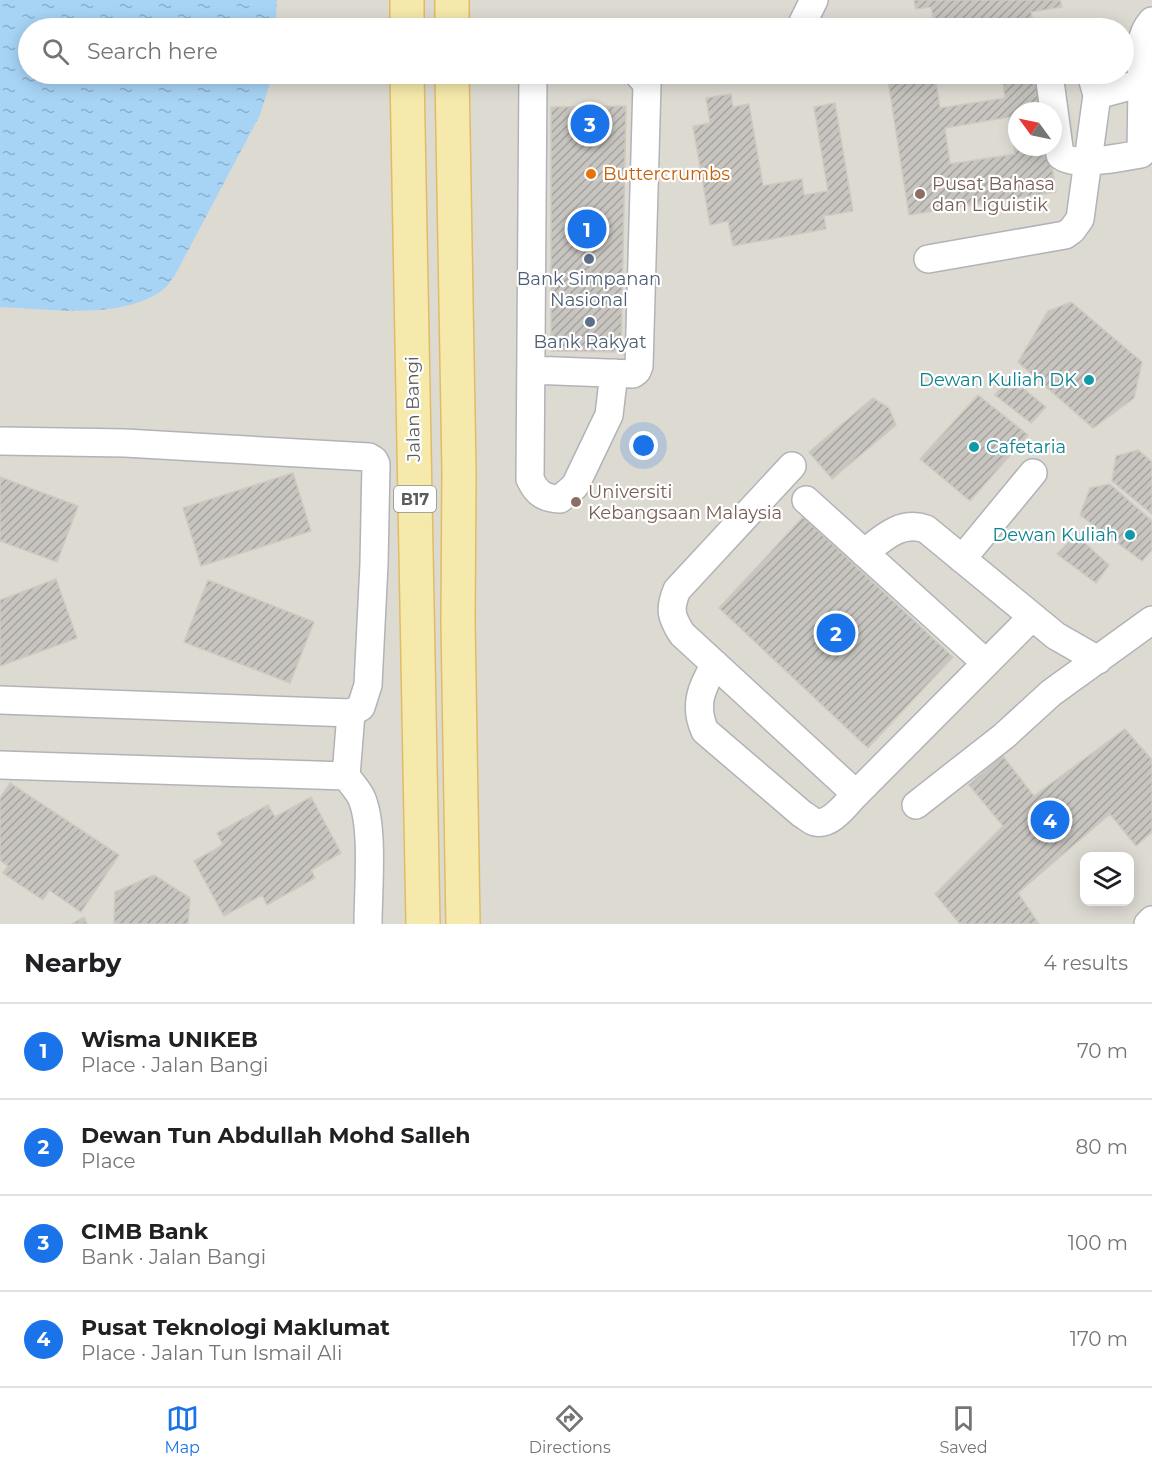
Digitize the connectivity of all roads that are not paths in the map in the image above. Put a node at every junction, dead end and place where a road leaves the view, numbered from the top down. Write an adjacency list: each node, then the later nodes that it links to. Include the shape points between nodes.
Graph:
1 (407, 0): 4 (main road)
2 (452, 0): 5 (main road)
3 (814, 0): 6 (street)
4 (407, 18)
5 (452, 18)
6 (805, 18)
7 (1152, 21): 8 (street, via 1140,42)
8 (1147, 79): 15 (street)
9 (407, 84): 39 (main road, Jalan Bangi / B17)
10 (452, 84): 40 (main road, B17)
11 (533, 84): 18 (street)
12 (647, 84): 19 (street, via 639,366 633,374)
13 (1050, 84): 16 (street, via 1060,155 1064,159)
14 (1094, 84): 16 (street)
15 (1147, 156): 16 (street)
16 (1087, 161): 17 (street, via 1080,219 1065,235)
17 (928, 259)
18 (531, 370): 19 (street); 19 (street, via 530,479 546,498 560,499 575,486 609,415)
19 (614, 373)
20 (0, 441): 32 (street, via 125,443 374,460 368,685 361,707)
21 (792, 466): 30 (street, via 674,597 674,621)
22 (1033, 472): 25 (street)
23 (806, 500): 24 (street)
24 (864, 553): 25 (street, via 889,533 916,525); 29 (street)
25 (962, 559): 26 (street)
26 (1032, 617): 28 (street); 29 (street)
27 (1148, 631): 28 (street)
28 (1098, 660): 36 (street, via 1051,693 1004,736)
29 (986, 663): 35 (street)
30 (715, 664): 35 (street); 35 (street, via 698,704 705,731 815,822 826,822)
31 (0, 700): 32 (street)
32 (351, 713): 34 (street)
33 (0, 765): 34 (street)
34 (346, 776): 38 (street, via 361,797 366,813)
35 (856, 794)
36 (916, 805)
37 (1152, 920): 41 (street)
38 (368, 924)
39 (423, 924)
40 (463, 924)
41 (1148, 924)

